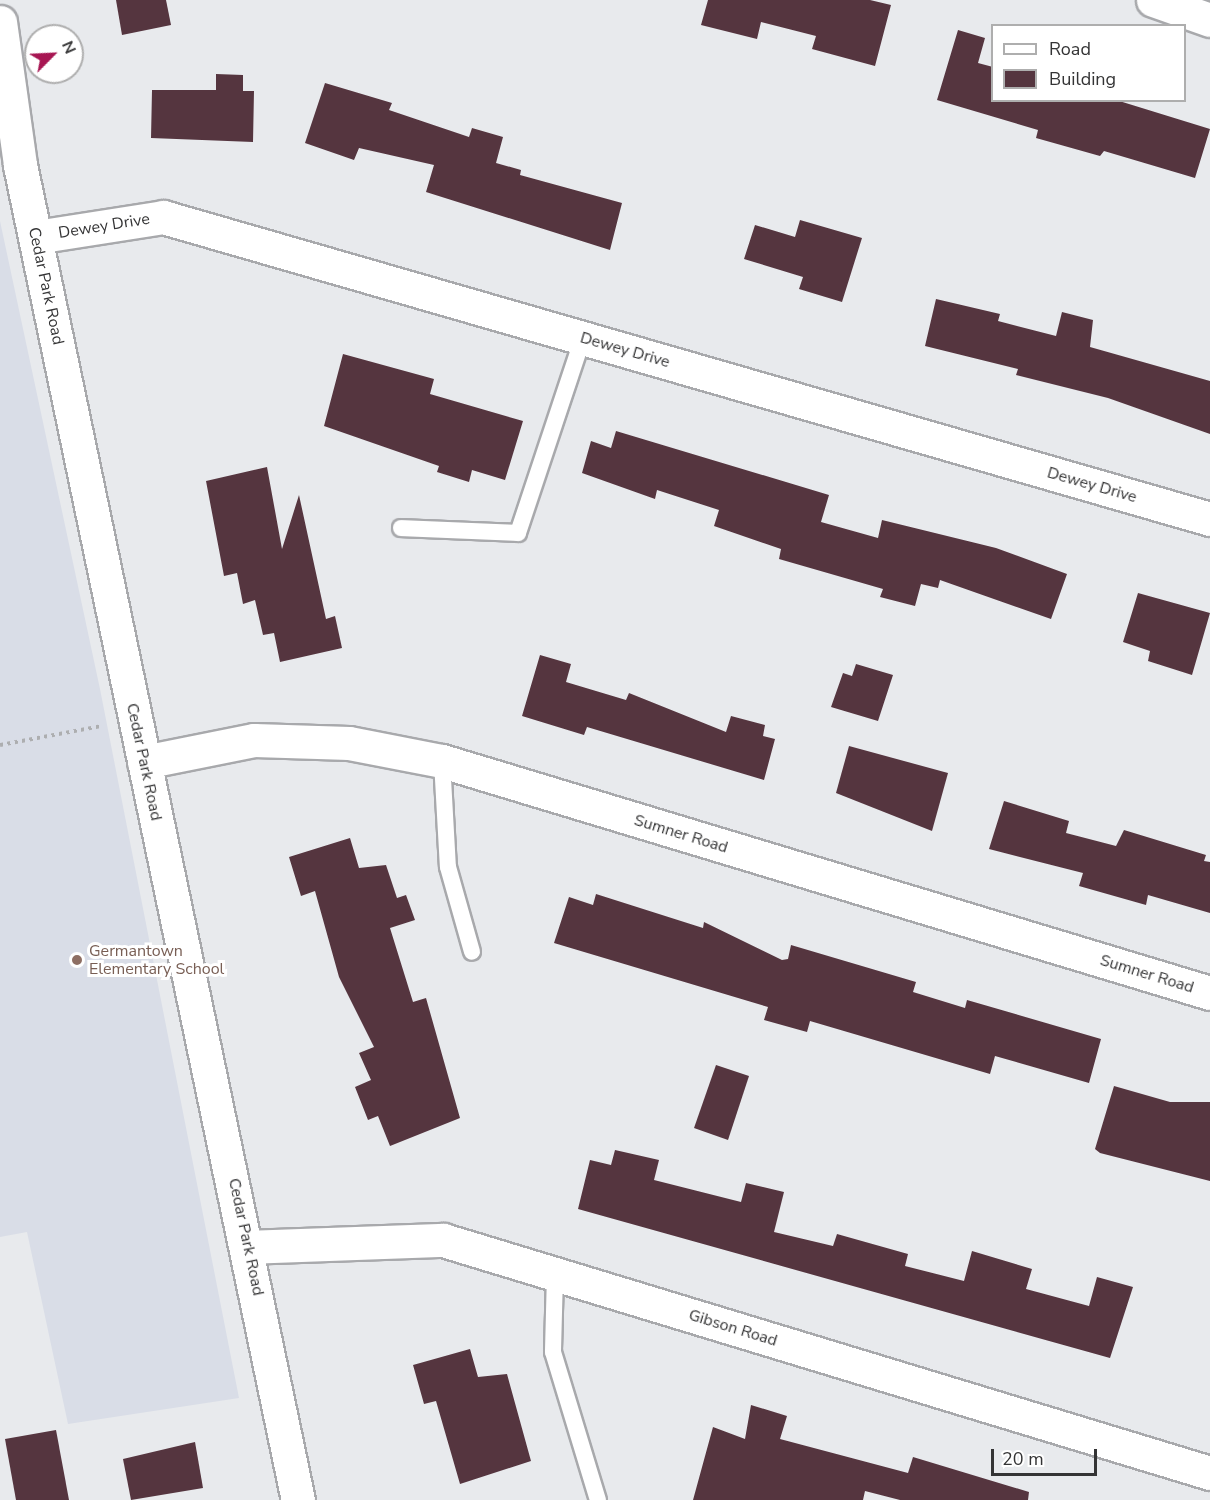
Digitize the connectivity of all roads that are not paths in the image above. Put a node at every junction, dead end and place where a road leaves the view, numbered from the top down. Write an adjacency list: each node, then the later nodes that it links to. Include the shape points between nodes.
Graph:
1 (1153, 0): 2 (street)
2 (1210, 20)
3 (0, 22): 4 (street, Cedar Park Road, via 20,165)
4 (36, 237): 5 (street, Dewey Drive, via 163,217); 9 (street, Cedar Park Road)
5 (583, 338): 6 (street, Dewey Drive); 7 (lane, via 518,533)
6 (1210, 519)
7 (401, 528)
8 (442, 761): 9 (street, Sumner Road, via 349,743 254,740); 10 (lane, via 448,867); 11 (street, Sumner Road)
9 (144, 762): 12 (street, Cedar Park Road)
10 (472, 952)
11 (1210, 993)
12 (248, 1247): 13 (street, Gibson Road, via 443,1240); 15 (street, Cedar Park Road)
13 (555, 1274): 14 (street, Gibson Road); 16 (lane, via 553,1352)
14 (1210, 1473)
15 (298, 1500)
16 (598, 1500)

